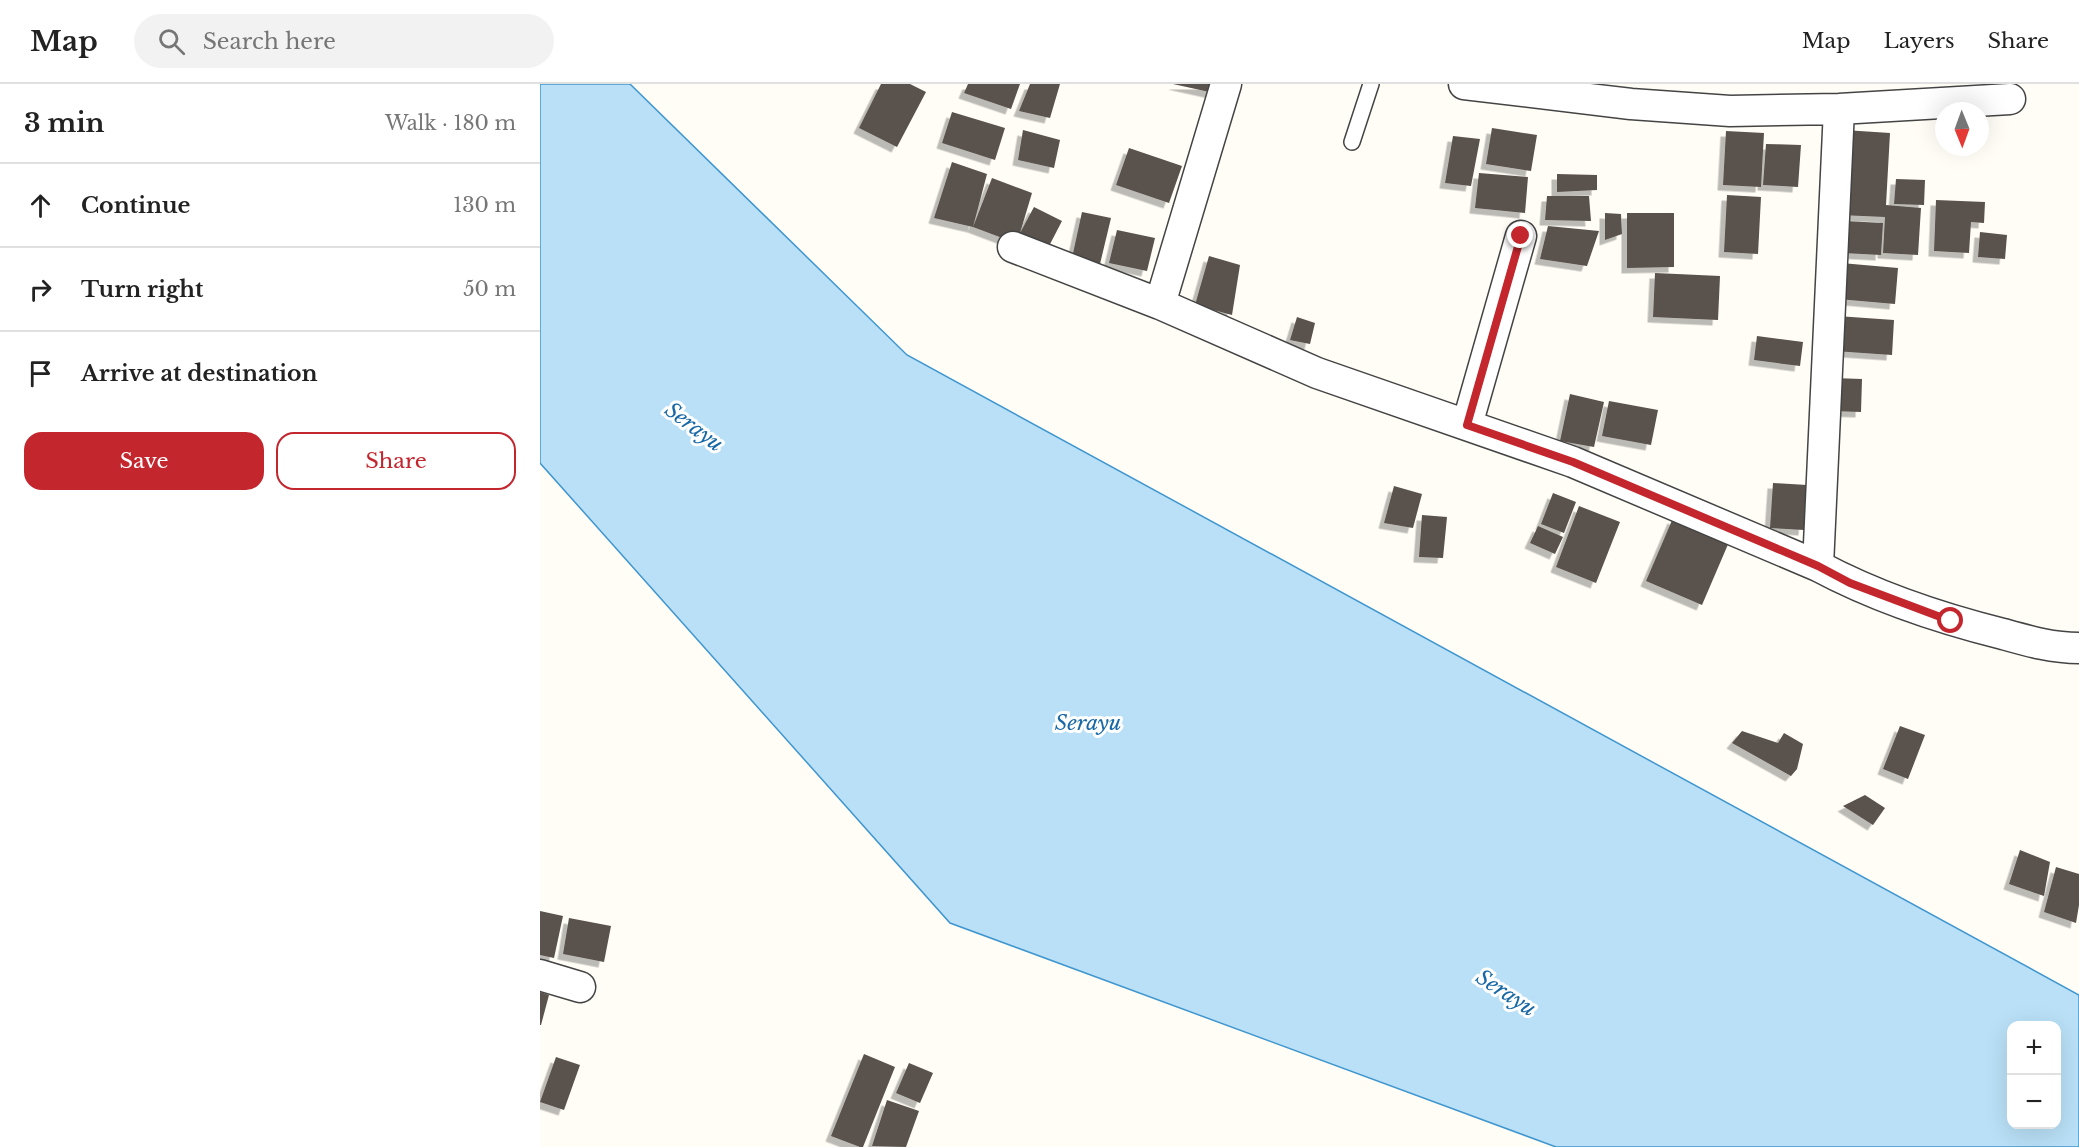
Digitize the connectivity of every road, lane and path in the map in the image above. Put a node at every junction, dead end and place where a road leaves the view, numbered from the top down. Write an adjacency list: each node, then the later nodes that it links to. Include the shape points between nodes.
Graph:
1 (1227, 84): 10 (street)
2 (1371, 84): 7 (lane)
3 (1464, 84): 4 (street)
4 (1635, 94): 6 (street, via 1730,111)
5 (2010, 99): 6 (street)
6 (1839, 109): 12 (street)
7 (1352, 142)
8 (1521, 236): 11 (street)
9 (1013, 247): 10 (street)
10 (1160, 304): 11 (street, via 1317,373)
11 (1467, 425): 12 (street, via 1573,462)
12 (1818, 566): 13 (street, via 1850,583 1951,621 2056,648)
13 (2079, 648)
14 (540, 975): 15 (street)
15 (580, 987)

